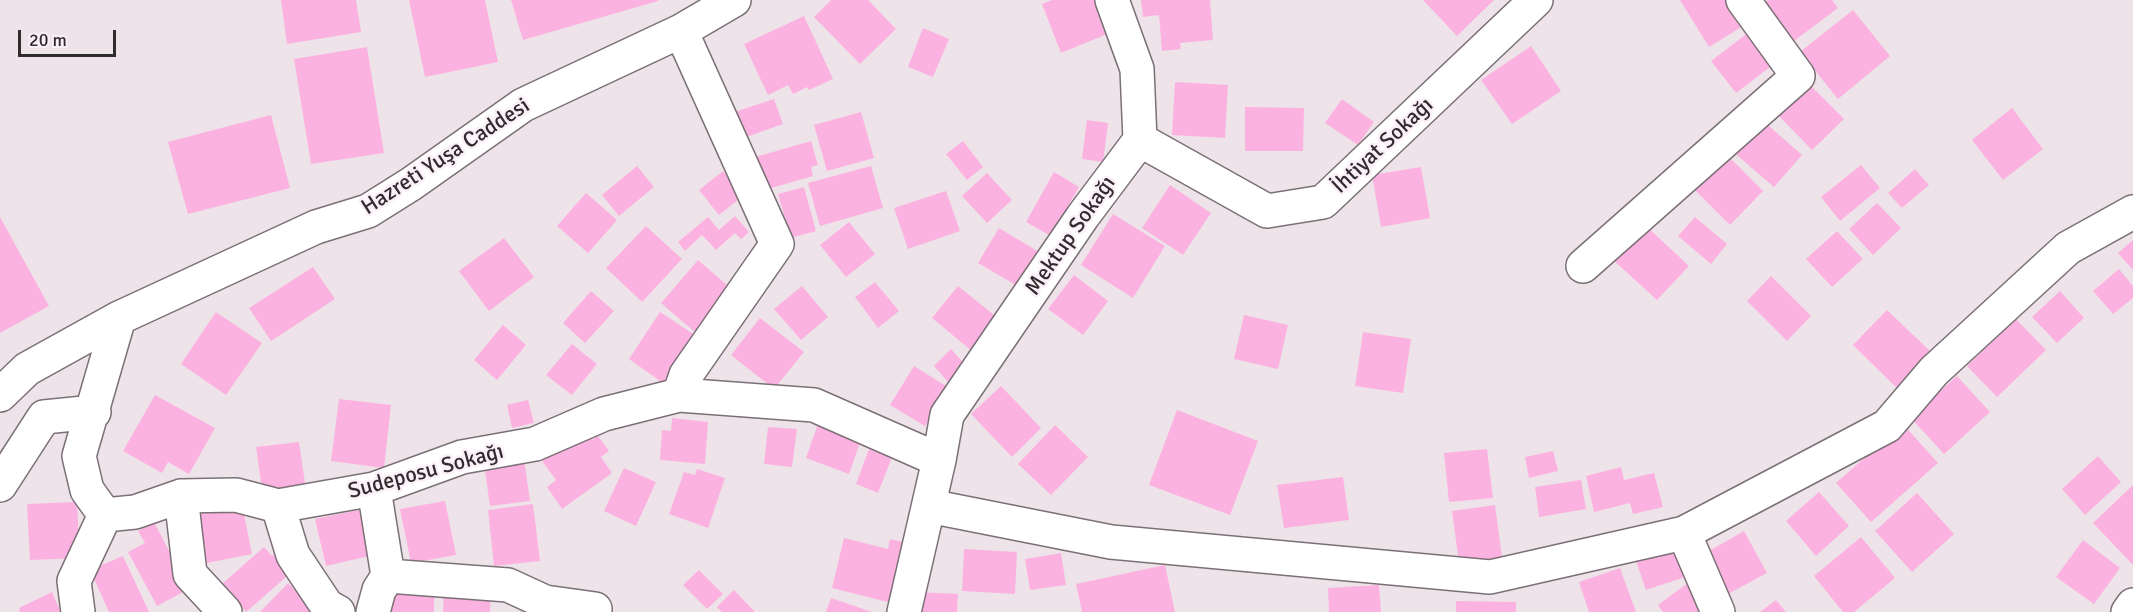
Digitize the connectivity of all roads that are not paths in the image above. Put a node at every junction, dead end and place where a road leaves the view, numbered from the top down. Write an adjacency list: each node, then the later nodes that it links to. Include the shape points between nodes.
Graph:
1 (734, 0): 5 (street, Hazreti Yuşa Caddesi)
2 (1112, 0): 6 (street, via 1137,69)
3 (1536, 0): 6 (street, İhtiyat Sokağı, via 1323,202 1267,211)
4 (1743, 0): 8 (street, via 1798,76)
5 (681, 31): 9 (street, Hazreti Yuşa Caddesi, via 523,105 368,211 316,227); 11 (street, via 777,244 686,375)
6 (1140, 140): 13 (street, Mektup Sokağı, via 947,415)
7 (2133, 212): 20 (street, via 2068,248 1934,371 1887,426)
8 (1582, 266)
9 (119, 318): 10 (street, Hazreti Yuşa Caddesi, via 27,369); 12 (street)
10 (0, 395)
11 (679, 395): 13 (street, Sudeposu Sokağı, via 814,405); 15 (street, Sudeposu Sokağı, via 604,414 535,444 462,457)
12 (94, 412): 14 (street, via 44,417); 19 (street, via 79,456 87,490)
13 (939, 460): 18 (street, Mektup Sokağı)
14 (0, 486)
15 (374, 489): 17 (street, Sudeposu Sokağı); 21 (street)
16 (181, 496): 17 (street, Sudeposu Sokağı, via 236,495); 19 (street, Sudeposu Sokağı, via 135,512); 24 (street, via 190,574)
17 (278, 506): 25 (street, via 293,555 327,606)
18 (928, 506): 20 (street, via 1112,542 1490,577); 28 (street, Mektup Sokağı)
19 (105, 515): 23 (street, via 74,581)
20 (1684, 533): 29 (street)
21 (388, 576): 26 (street); 27 (street, via 508,585 545,602 595,609)
22 (2133, 605): 30 (street)
23 (78, 612)
24 (225, 612)
25 (338, 612)
26 (373, 612)
27 (594, 612)
28 (904, 612)
29 (1718, 612)
30 (2128, 612)

